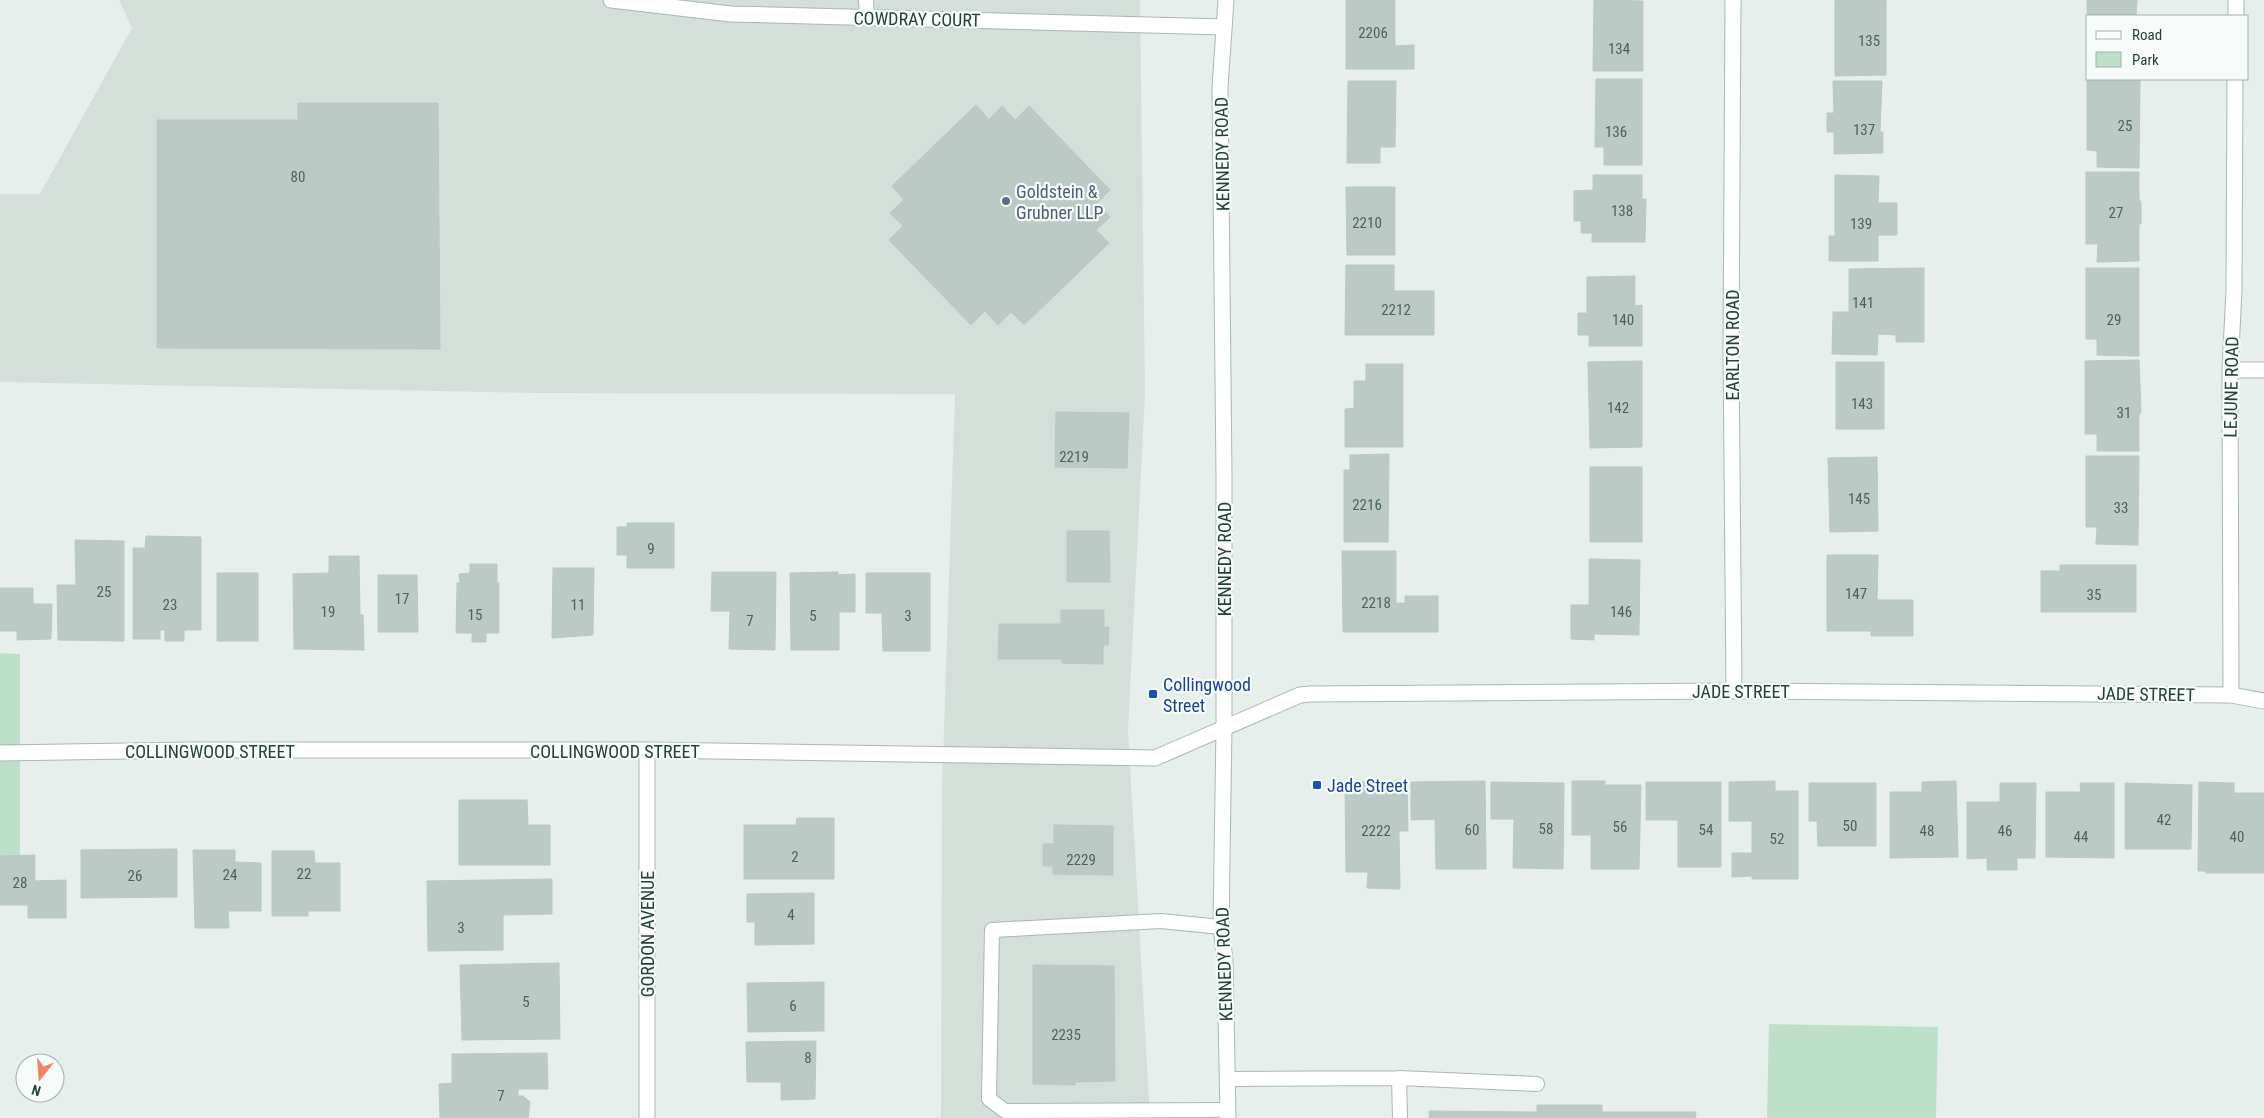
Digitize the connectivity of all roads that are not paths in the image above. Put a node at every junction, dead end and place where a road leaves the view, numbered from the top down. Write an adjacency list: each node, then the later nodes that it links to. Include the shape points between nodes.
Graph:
1 (611, 0): 6 (street, COWDRAY COURT)
2 (866, 0): 8 (lane)
3 (1226, 0): 9 (street, KENNEDY ROAD)
4 (1733, 0): 13 (street, EARLTON ROAD, via 1731,353)
5 (2236, 0): 7 (street)
6 (648, 2): 8 (street, COWDRAY COURT, via 730,14)
7 (2236, 15)
8 (867, 18): 9 (street, COWDRAY COURT)
9 (1224, 27): 16 (street, KENNEDY ROAD, via 1220,87)
10 (2235, 80): 11 (street, LEJUNE ROAD, via 2234,290)
11 (2230, 370): 12 (street); 14 (street, LEJUNE ROAD)
12 (2264, 370)
13 (1734, 690): 14 (street, JADE STREET); 16 (street, JADE STREET, via 1300,695)
14 (2231, 695): 15 (street, JADE STREET)
15 (2264, 701)
16 (1224, 727): 17 (street, COLLINGWOOD STREET, via 1155,758); 19 (street, KENNEDY ROAD)
17 (647, 750): 18 (street, COLLINGWOOD STREET); 24 (street, GORDON AVENUE)
18 (0, 753)
19 (1221, 927): 21 (street, KENNEDY ROAD, via 1226,960); 23 (lane, via 1161,921 992,930 989,1098 1005,1111)
20 (1399, 1078): 21 (lane); 22 (lane); 25 (lane)
21 (1227, 1079): 23 (street, KENNEDY ROAD)
22 (1537, 1084)
23 (1228, 1114)
24 (647, 1118)
25 (1400, 1118)

